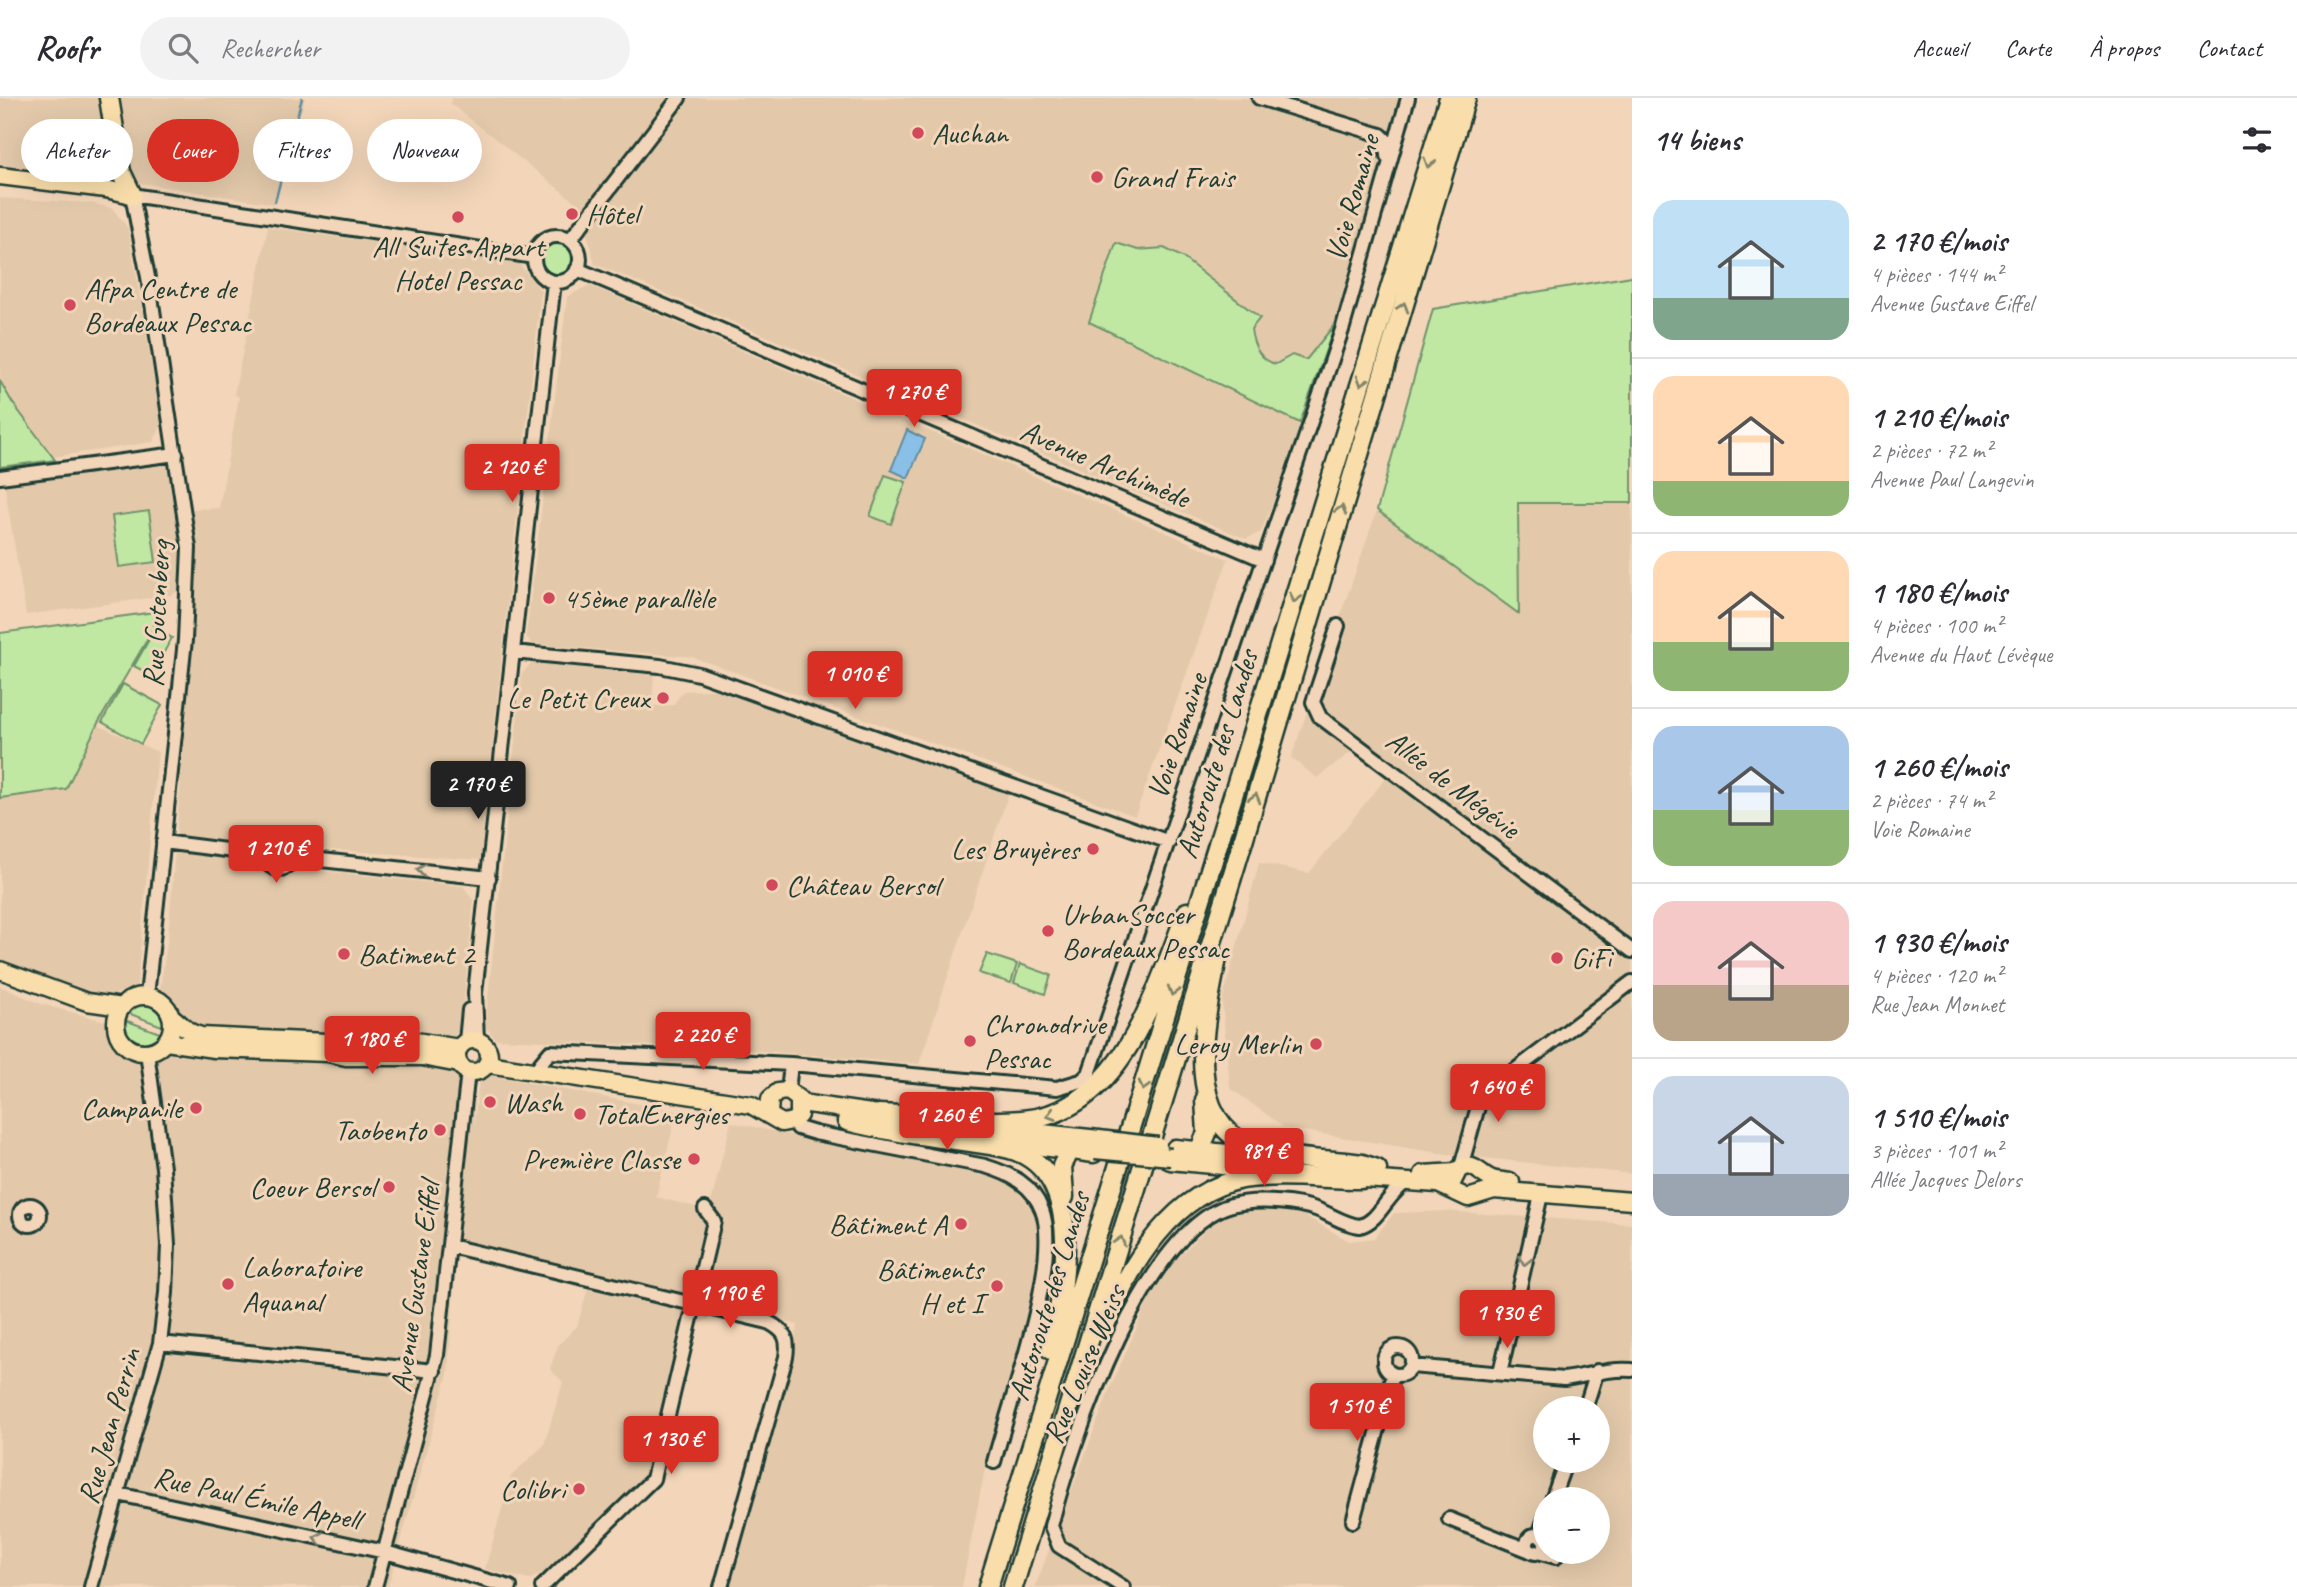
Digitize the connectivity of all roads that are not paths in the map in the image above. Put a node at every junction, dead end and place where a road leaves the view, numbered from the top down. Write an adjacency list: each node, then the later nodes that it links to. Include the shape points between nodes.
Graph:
1 (108, 98): 11 (highway, via 121,172)
2 (117, 98): 11 (highway)
3 (679, 98): 12 (street)
4 (1259, 98): 8 (street, via 1381,135 1386,140)
5 (1408, 98): 8 (street, Voie Romaine)
6 (1449, 98): 21 (highway, Autoroute des Landes, one-way to 21)
7 (1466, 98): 26 (highway, Autoroute des Landes, one-way to 7)
8 (1388, 163): 18 (street, Voie Romaine, via 1343,327)
9 (0, 176): 11 (main road)
10 (0, 186): 11 (main road, via 105,197)
11 (132, 195): 13 (street); 16 (street, Rue Gutenberg)
12 (570, 240): 13 (street, via 547,238); 14 (street, via 579,256)
13 (534, 257): 15 (street, via 537,270)
14 (577, 269): 15 (street, via 568,279); 18 (street, Avenue Archimède)
15 (554, 282): 20 (street, Avenue Gustave Eiffel)
16 (176, 454): 17 (street); 22 (street, Rue Gutenberg, via 189,548 189,596)
17 (0, 477)
18 (1264, 560): 23 (street, Voie Romaine)
19 (1338, 626): 28 (street, Allée de Mégévie, via 1312,702 1320,717)
20 (513, 652): 23 (street, via 699,674); 27 (street, Avenue Gustave Eiffel)
21 (1230, 808): 46 (highway, one-way to 46, via 1134,1034 1119,1061 1090,1094 1065,1111 1024,1120); 85 (highway, Autoroute des Landes, one-way to 85)
22 (163, 842): 24 (street); 32 (street, Rue Gutenberg)
23 (1169, 842): 41 (street, Voie Romaine, via 1094,1066 1081,1081 1057,1088)
24 (265, 855): 25 (street, via 276,869 285,868); 25 (street, via 268,846 280,841 291,848)
25 (293, 857): 27 (street, one-way to 25)
26 (1236, 864): 42 (highway, via 1211,991); 77 (highway, Autoroute des Landes, one-way to 26)
27 (489, 878): 38 (street, Avenue Gustave Eiffel)
28 (1632, 951)
29 (0, 970): 33 (main road, via 87,1002)
30 (0, 979): 35 (main road, via 89,1012)
31 (1632, 982): 52 (street, via 1488,1090)
32 (147, 996): 33 (main road); 34 (main road, via 162,1003)
33 (122, 1007): 35 (main road)
34 (171, 1016): 36 (main road); 38 (main road, via 201,1036 405,1040)
35 (117, 1029): 37 (main road, via 129,1048)
36 (166, 1042): 37 (main road); 38 (main road, via 346,1057)
37 (147, 1052): 65 (street, via 168,1245)
38 (466, 1053): 39 (main road, via 485,1045); 39 (main road, via 477,1072); 62 (street, Avenue Gustave Eiffel)
39 (489, 1058): 40 (main road); 44 (main road)
40 (545, 1058): 41 (street, Voie Romaine); 44 (main road)
41 (791, 1064): 43 (street)
42 (1203, 1076): 50 (highway, via 1207,1133); 53 (highway, via 1221,1123 1240,1140 1265,1151 1362,1164)
43 (788, 1091): 44 (main road, via 778,1092); 45 (main road, via 796,1095)
44 (770, 1106): 45 (main road, via 777,1122)
45 (798, 1113): 46 (main road); 47 (main road); 73 (street, via 798,1128 815,1133 1009,1173 1037,1198 1046,1223 1030,1344)
46 (879, 1114): 48 (main road)
47 (847, 1121): 49 (main road); 63 (highway, via 999,1147 1032,1158 1060,1201)
48 (1096, 1147): 49 (main road); 51 (main road, bridge)
49 (1074, 1151): 63 (highway, via 1062,1166)
50 (1196, 1151): 51 (main road); 53 (main road)
51 (1172, 1154): 53 (main road)
52 (1469, 1170): 53 (main road); 55 (main road, via 1453,1182); 56 (main road, via 1498,1181); 57 (main road, via 1485,1184)
53 (1369, 1176): 54 (main road); 59 (street); 77 (highway, via 1244,1179 1200,1195 1168,1222 1119,1291)
54 (1408, 1181): 55 (main road, via 1443,1185); 59 (street, Rue Louise Weiss)
55 (1457, 1192): 57 (main road, via 1468,1198)
56 (1632, 1193)
57 (1480, 1194): 58 (main road, via 1494,1190)
58 (1541, 1195): 60 (main road); 67 (street, one-way to 67)
59 (1385, 1200): 87 (street, Rue Louise Weiss, via 1373,1221 1360,1226 1303,1206 1233,1204 1201,1222 1155,1271 1107,1363 1051,1525 1059,1546)
60 (1632, 1201)
61 (705, 1209): 64 (street, via 714,1221)
62 (450, 1246): 64 (street); 69 (street, Avenue Gustave Eiffel)
63 (1066, 1250): 85 (highway, via 1043,1387)
64 (694, 1304): 83 (street, via 653,1479); 84 (street, via 768,1322 782,1329 789,1342)
65 (160, 1343): 69 (street, Rue Jean Perrin); 74 (street, Rue Jean Perrin)
66 (1411, 1361): 67 (street); 71 (street, via 1402,1375); 71 (street, via 1398,1347 1387,1353 1385,1365)
67 (1501, 1370): 70 (street)
68 (1632, 1370): 70 (street)
69 (434, 1371): 79 (street, Avenue Gustave Eiffel)
70 (1597, 1371): 72 (street)
71 (1393, 1374): 76 (street)
72 (1589, 1396)
73 (994, 1462)
74 (118, 1494): 79 (street, Rue Paul Émile Appell, one-way to 74); 80 (street, Rue Jean Perrin)
75 (1449, 1519): 78 (street)
76 (1353, 1521)
77 (1028, 1539): 86 (highway, Autoroute des Landes)
78 (1533, 1551)
79 (385, 1552): 81 (street, Avenue Gustave Eiffel); 82 (street, Rue Paul Émile Appell)
80 (91, 1587)
81 (375, 1587)
82 (510, 1587)
83 (542, 1587)
84 (721, 1587)
85 (987, 1587)
86 (1013, 1587)
87 (1123, 1587)

